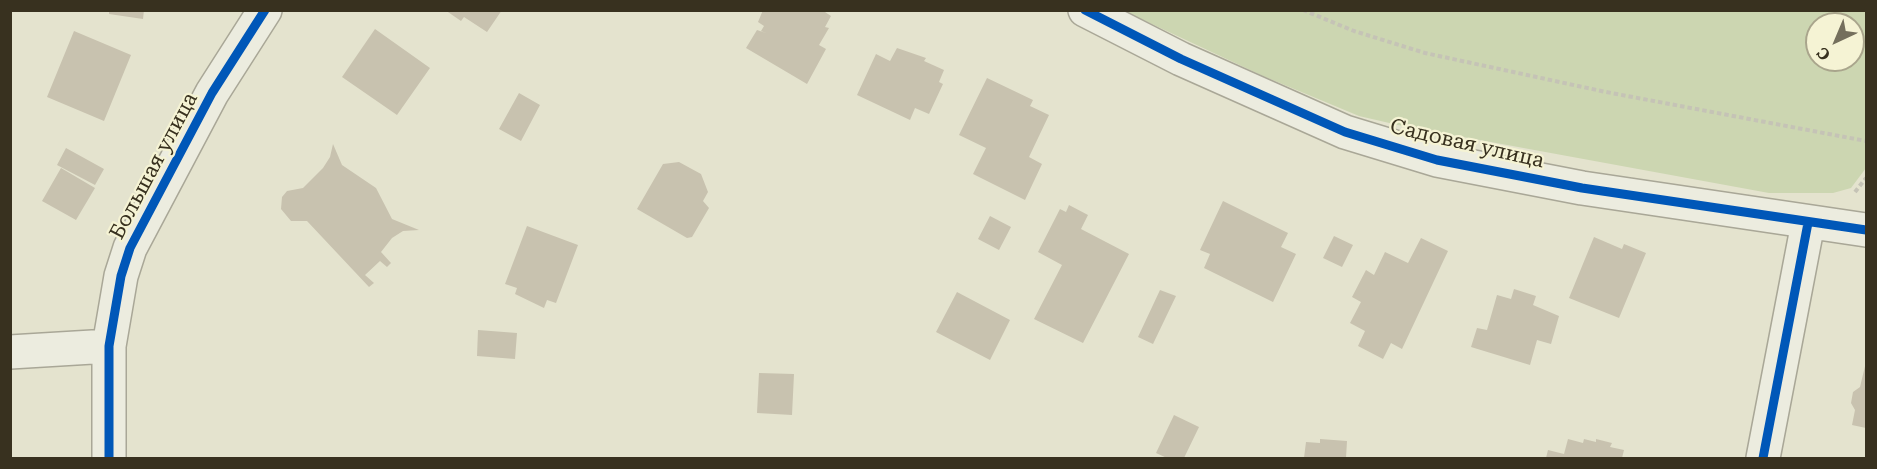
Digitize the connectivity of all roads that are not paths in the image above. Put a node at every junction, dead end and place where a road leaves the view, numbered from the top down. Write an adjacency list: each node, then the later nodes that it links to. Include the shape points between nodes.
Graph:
1 (265, 10): 5 (street, Большая улица, via 212,93 130,248)
2 (1085, 10): 3 (street, Садовая улица, via 1181,59 1345,132 1437,160 1582,188)
3 (1808, 223): 4 (street, Садовая улица); 8 (street)
4 (1866, 230)
5 (109, 346): 6 (street); 7 (street, Большая улица)
6 (10, 352)
7 (109, 459)
8 (1763, 459)

